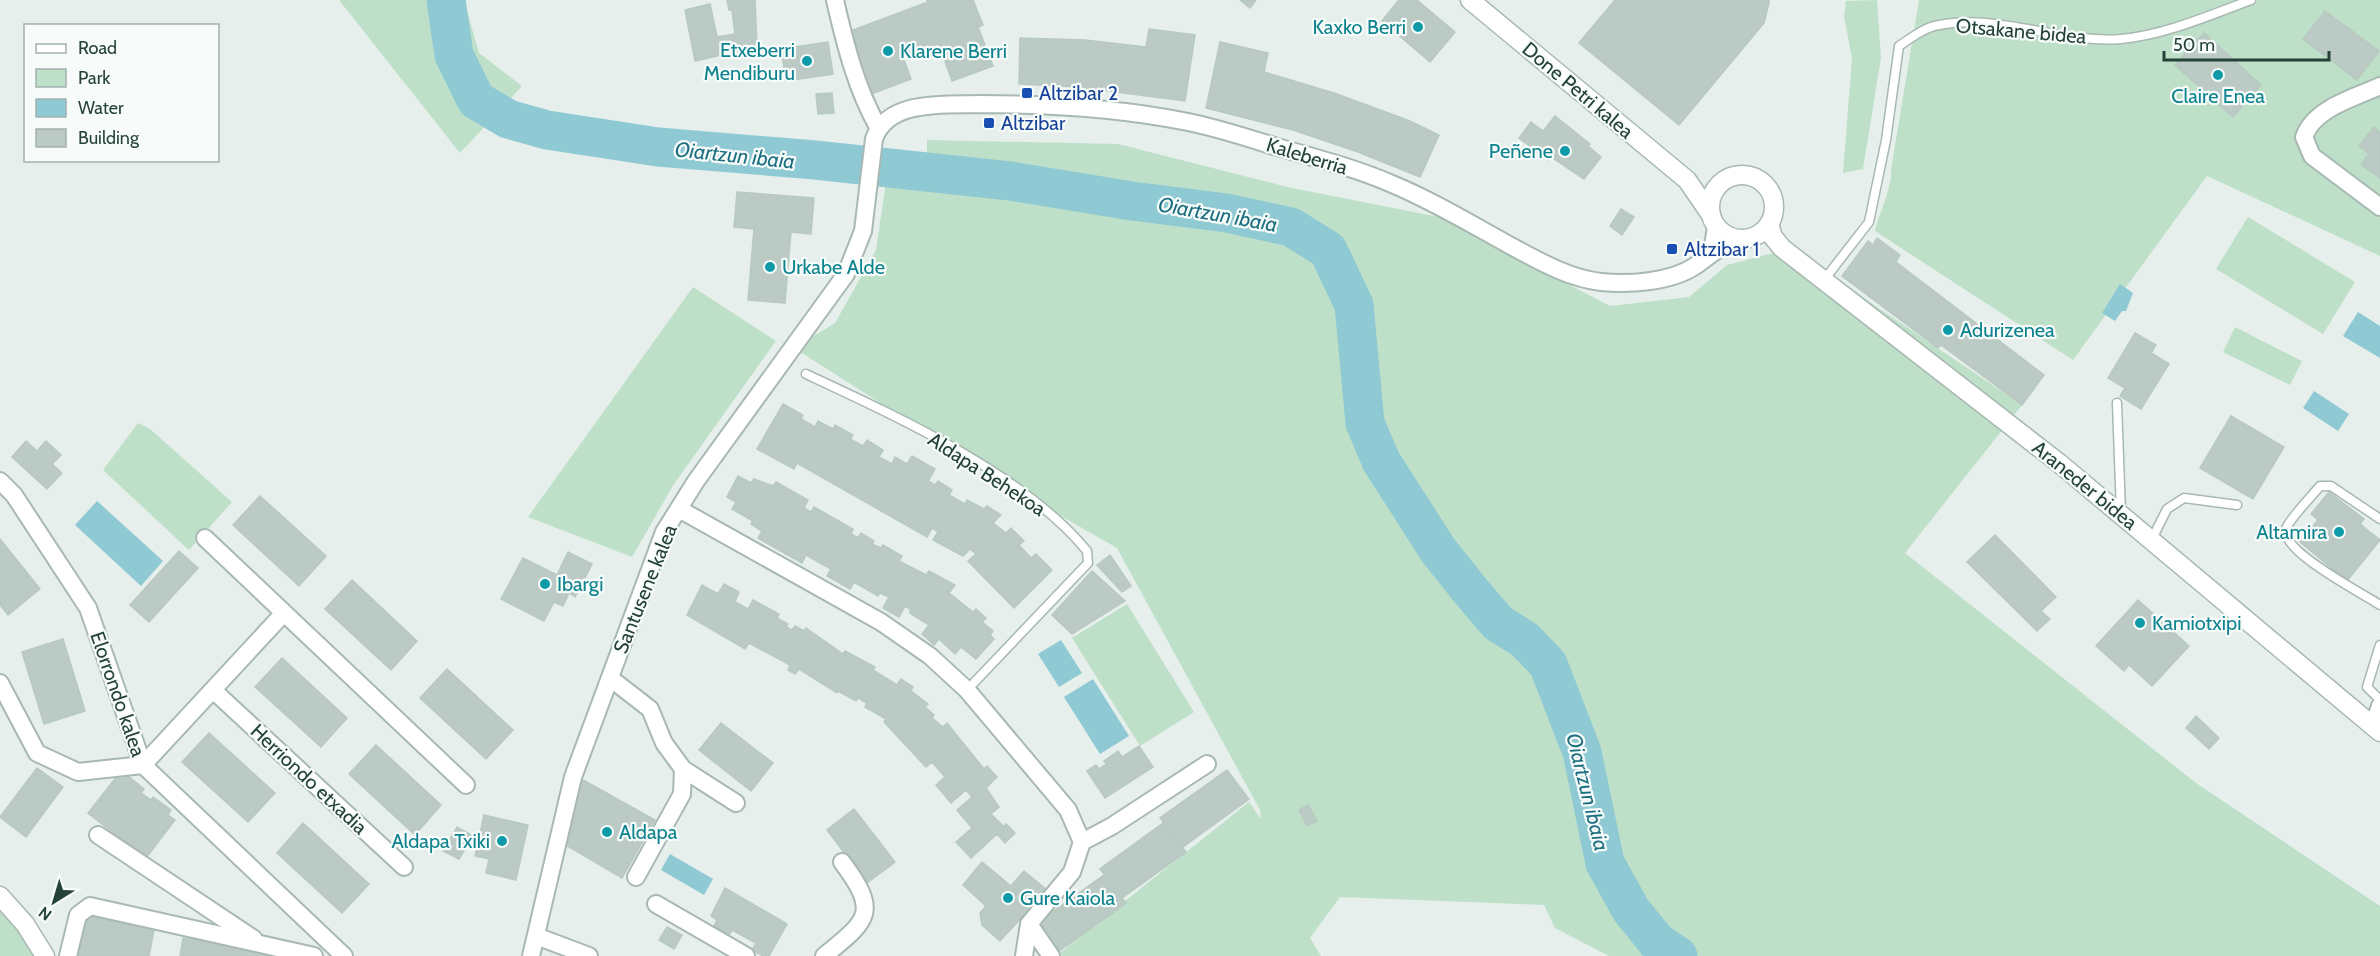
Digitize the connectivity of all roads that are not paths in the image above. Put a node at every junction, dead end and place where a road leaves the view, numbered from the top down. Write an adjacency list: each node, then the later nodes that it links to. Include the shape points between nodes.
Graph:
1 (835, 0): 5 (street, via 865,103)
2 (2251, 0): 14 (lane, Otsakane bidea, via 2183,24 2120,39 1961,23 1938,25 1916,34 1899,46 1869,222)
3 (1480, 3): 6 (street, Done Petri kalea)
4 (2380, 86): 8 (street, via 2324,112 2308,124 2304,137 2312,156)
5 (878, 127): 13 (street, Kaleberria, via 908,109 950,105 1015,104 1164,117 1320,159 1390,183 1579,278 1613,282 1652,280 1694,267); 19 (street, Santusene kalea, via 863,231 846,274)
6 (1687, 180): 7 (street); 9 (street, Done Petri kalea)
7 (1724, 180): 9 (street, via 1711,198); 10 (street, via 1737,175 1762,181 1774,201)
8 (2380, 207)
9 (1713, 221): 11 (street, via 1726,235); 13 (street)
10 (1769, 225): 11 (street, via 1761,233); 12 (street, Araneder bidea)
11 (1744, 238): 12 (street, Araneder bidea); 13 (street, Kaleberria)
12 (1782, 248): 14 (street, Araneder bidea)
13 (1712, 252)
14 (1824, 280): 20 (street, Araneder bidea)
15 (806, 374): 29 (lane, Aldapa Behekoa, via 886,411 977,463 1038,504 1087,551 1088,563)
16 (2117, 403): 20 (lane)
17 (0, 481): 35 (street, Elorrondo kalea, via 14,495 88,608)
18 (2237, 505): 23 (lane, via 2184,498 2167,509)
19 (679, 509): 27 (street, Santusene kalea, via 660,542); 29 (street, via 882,622 930,656)
20 (2121, 514): 23 (street, Araneder bidea)
21 (2380, 519): 24 (lane, via 2331,486 2320,486 2286,528 2286,539 2298,553)
22 (205, 538): 25 (street)
23 (2152, 539): 33 (street, Araneder bidea)
24 (2380, 605)
25 (283, 614): 30 (street); 37 (street)
26 (2380, 645): 31 (lane, via 2367,687)
27 (610, 678): 36 (street, via 650,709 664,743); 47 (street, Santusene kalea, via 573,777)
28 (0, 684): 35 (street, via 37,753 78,772)
29 (967, 690): 40 (street, via 1068,810)
30 (214, 691): 35 (street); 42 (street, Herriondo etxadia)
31 (2380, 700)
32 (2380, 706): 33 (street)
33 (2377, 729)
34 (1207, 764): 40 (street)
35 (143, 765): 52 (street, Elorrondo kalea)
36 (683, 769): 38 (street); 43 (street, via 682,794)
37 (466, 785)
38 (736, 803)
39 (98, 835): 48 (street)
40 (1082, 842): 46 (street, via 1072,872)
41 (842, 862): 56 (street, via 861,888 866,913 859,928)
42 (404, 867)
43 (636, 877)
44 (0, 896): 49 (street, via 25,924)
45 (656, 904): 55 (street)
46 (1029, 924): 57 (street); 58 (street)
47 (536, 936): 53 (street, Santusene kalea); 54 (street)
48 (263, 945): 50 (street, via 90,906 78,915); 51 (street)
49 (45, 956)
50 (68, 956)
51 (314, 956)
52 (344, 956)
53 (531, 956)
54 (589, 956)
55 (746, 956)
56 (824, 956)
57 (1024, 956)
58 (1051, 956)

